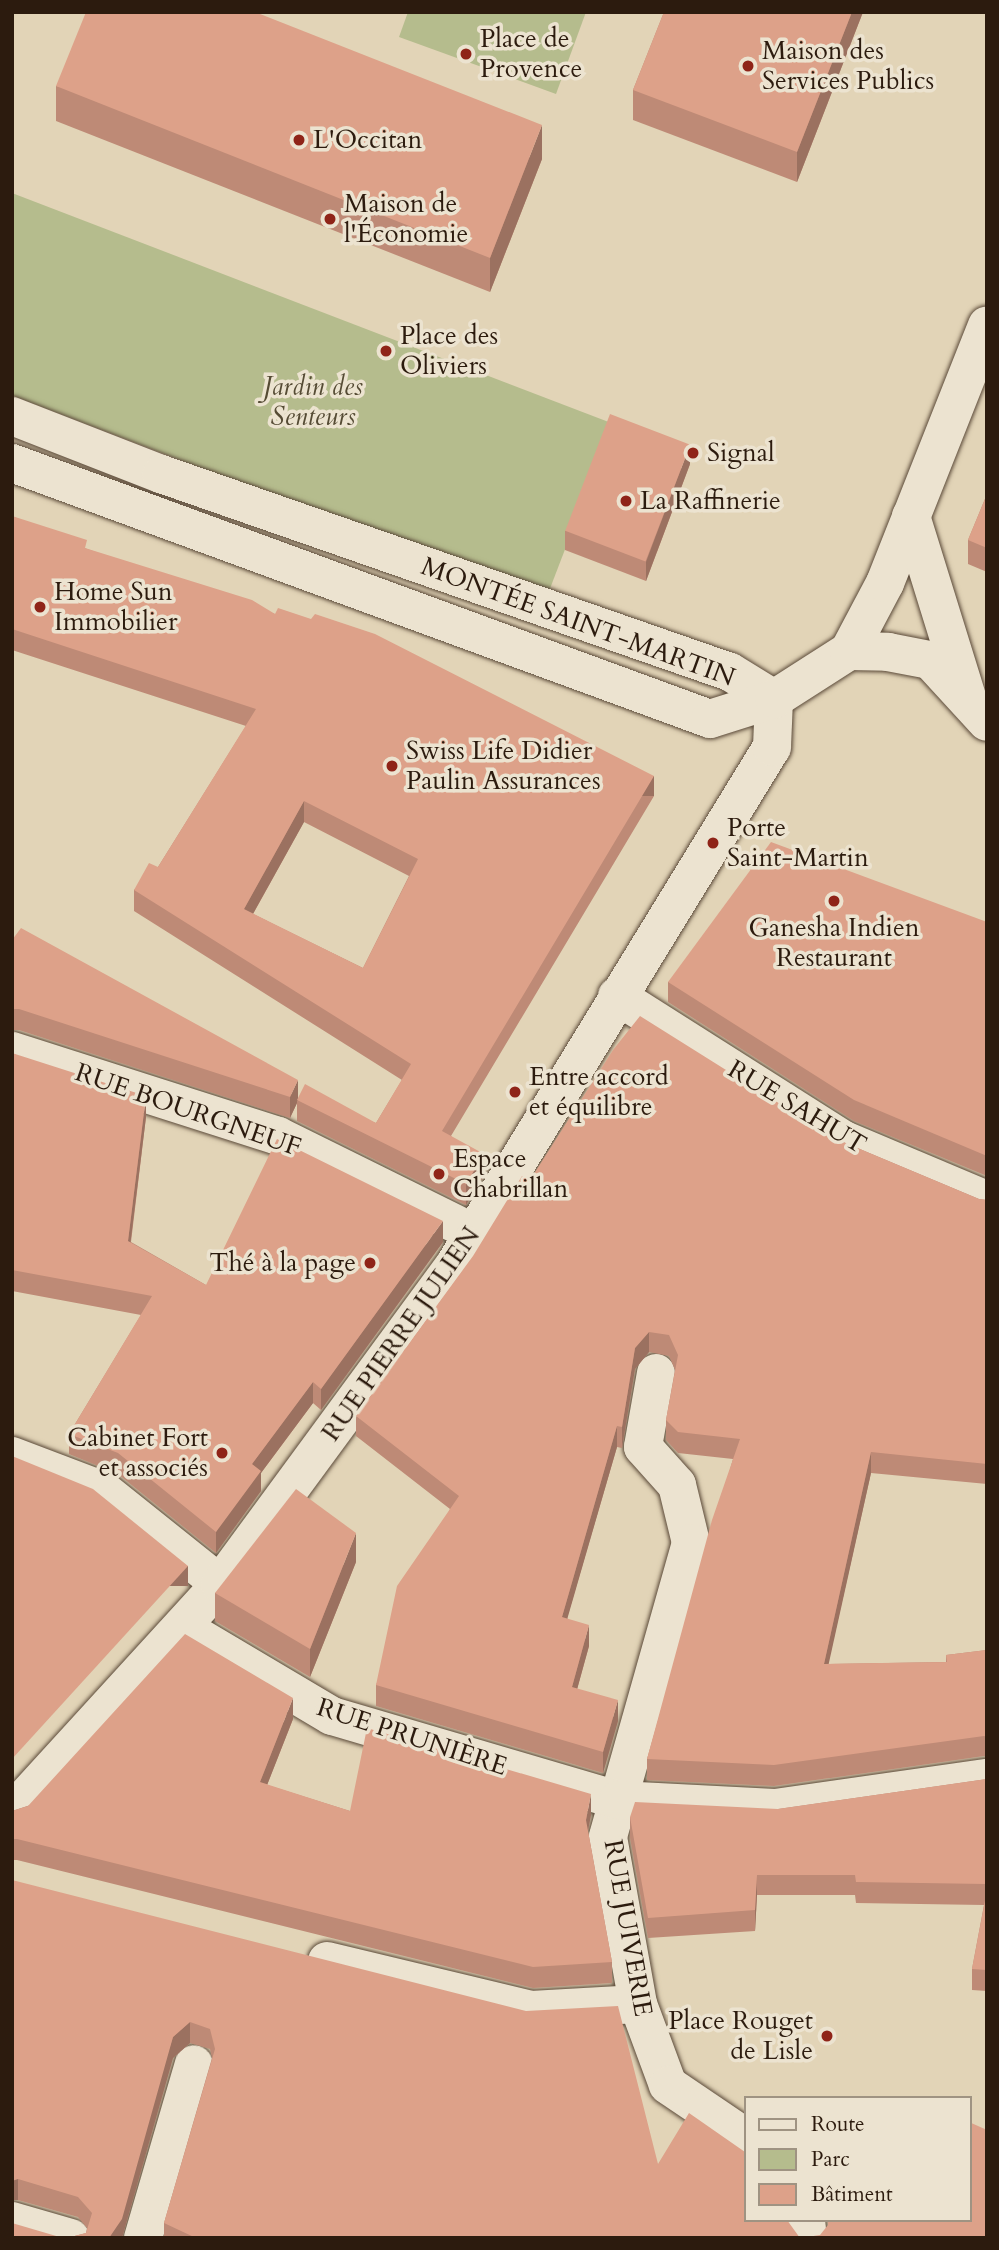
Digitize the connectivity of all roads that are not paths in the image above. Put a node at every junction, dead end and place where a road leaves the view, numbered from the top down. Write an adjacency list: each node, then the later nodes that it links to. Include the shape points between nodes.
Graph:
1 (987, 326): 4 (street)
2 (12, 416): 6 (street, MONTÉE SAINT-MARTIN, via 161,474 730,671)
3 (12, 463): 6 (street, MONTÉE SAINT-MARTIN, via 710,719)
4 (911, 516): 5 (street, via 886,583); 7 (street)
5 (849, 650): 6 (street); 7 (street, via 930,660)
6 (774, 699): 8 (street, RUE PIERRE JULIEN, via 772,747)
7 (977, 710)
8 (617, 996): 10 (street, RUE SAHUT, via 844,1140); 11 (street, RUE PIERRE JULIEN)
9 (12, 1051): 11 (street, RUE BOURGNEUF, via 278,1136)
10 (987, 1200)
11 (474, 1233): 14 (street, RUE PIERRE JULIEN)
12 (656, 1373): 17 (street, RUE JUIVERIE, via 643,1447 677,1485 691,1543)
13 (12, 1456): 14 (street, via 104,1491)
14 (220, 1584): 15 (street, RUE PIERRE JULIEN)
15 (182, 1627): 17 (street, RUE PRUNIÈRE, via 332,1716); 18 (street, RUE PIERRE JULIEN)
16 (987, 1778): 17 (street, RUE PRUNIÈRE, via 775,1808)
17 (618, 1800): 20 (street, RUE JUIVERIE, via 608,1837)
18 (12, 1812)
19 (290, 1952): 20 (street, via 531,2010)
20 (638, 2004): 22 (street, RUE JUIVERIE, via 667,2085)
21 (194, 2064): 25 (street)
22 (744, 2136)
23 (12, 2221): 24 (street)
24 (71, 2238)
25 (143, 2238)

